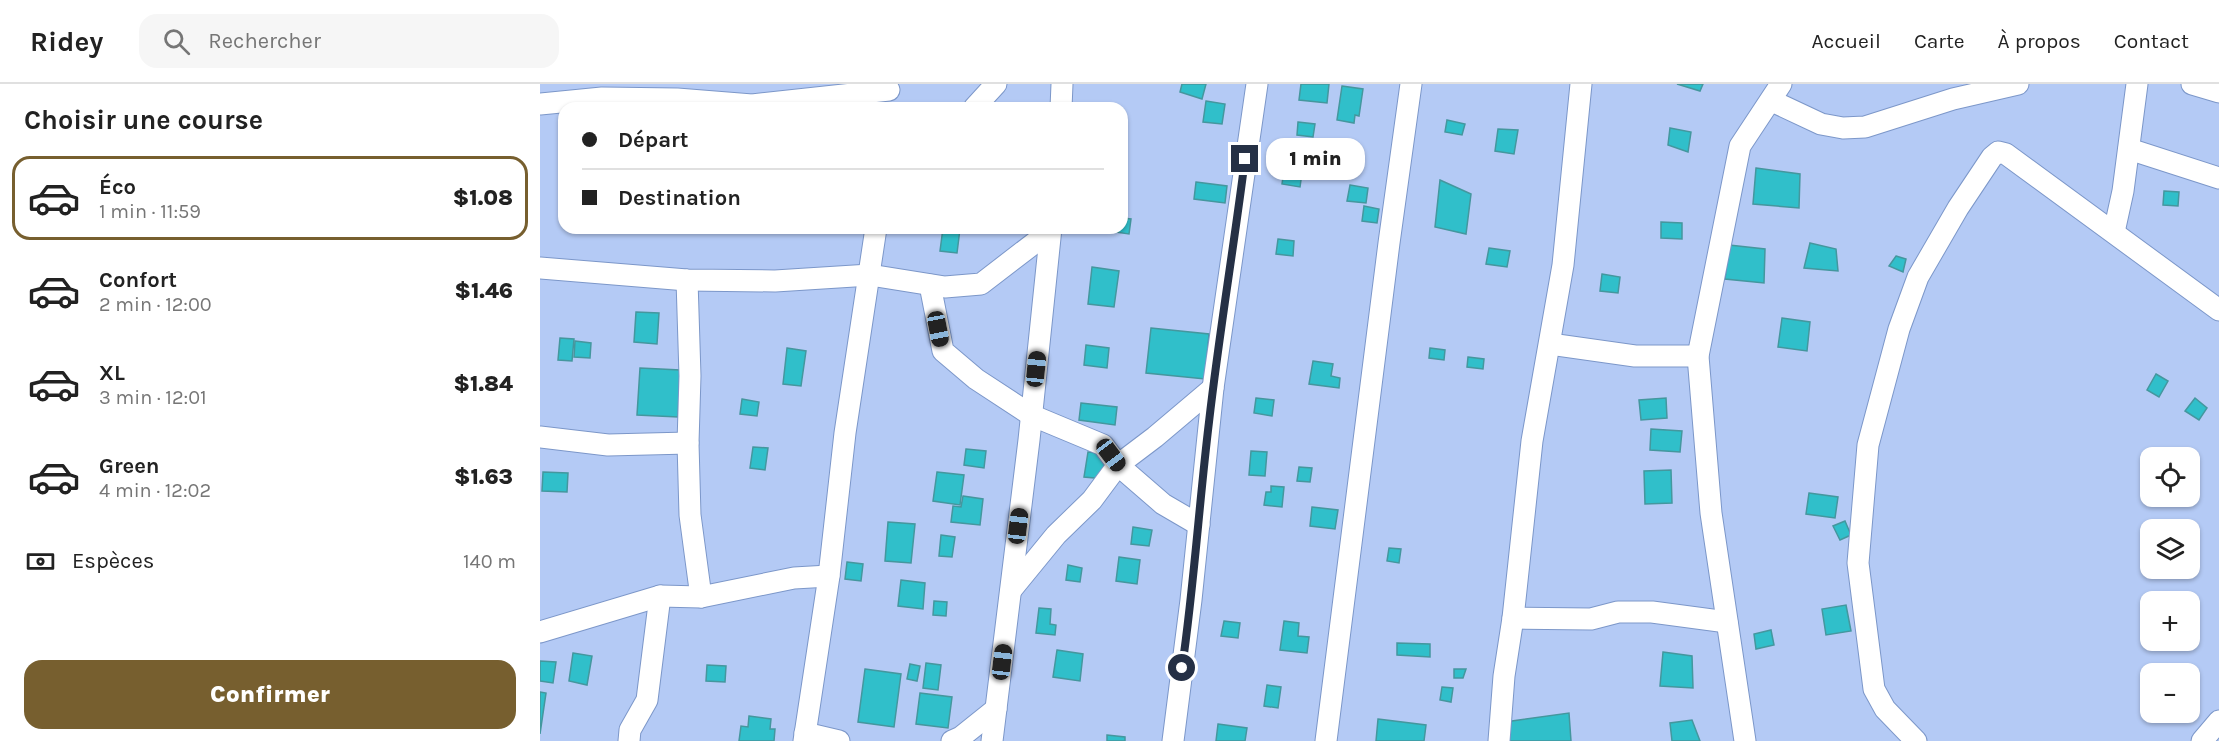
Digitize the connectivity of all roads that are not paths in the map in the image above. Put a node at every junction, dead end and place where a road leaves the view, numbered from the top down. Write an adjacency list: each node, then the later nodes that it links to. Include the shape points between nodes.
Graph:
1 (996, 84): 16 (street)
2 (1062, 84): 17 (street)
3 (1257, 84): 32 (street)
4 (1411, 84): 53 (street)
5 (1581, 84): 30 (street, via 1563,265)
6 (2018, 84): 10 (street, via 1953,99 1865,127 1843,128 1821,124)
7 (2137, 84): 19 (street)
8 (2192, 84): 9 (street)
9 (2219, 92)
10 (1776, 93): 31 (street, via 1740,146)
11 (888, 94): 15 (street)
12 (558, 102): 18 (street)
13 (561, 102): 14 (street, via 602,98)
14 (715, 102)
15 (789, 102)
16 (980, 102)
17 (1061, 102)
18 (540, 104)
19 (2129, 149): 20 (street); 21 (street)
20 (2219, 178)
21 (2114, 232): 29 (street); 56 (street, via 1998,152 1958,208 1918,277 1899,329 1868,445 1858,562 1874,689 1885,709)
22 (875, 234): 26 (street)
23 (1044, 234): 28 (street, via 981,284)
24 (1049, 234): 33 (street)
25 (540, 268): 27 (street)
26 (870, 275): 27 (street); 28 (street); 38 (street, via 845,433)
27 (687, 280): 35 (street)
28 (930, 285): 33 (street, via 943,351)
29 (2219, 310)
30 (1550, 344): 31 (street, via 1635,356); 42 (street, via 1532,441)
31 (1698, 356): 43 (street, via 1711,513)
32 (1213, 388): 36 (street); 37 (street)
33 (1031, 415): 36 (street, via 1103,446); 39 (street)
34 (540, 437): 35 (street, via 608,445)
35 (688, 443): 41 (street, via 690,515)
36 (1118, 465): 37 (street, via 1164,504); 39 (street)
37 (1198, 525): 52 (street)
38 (829, 576): 41 (street, via 794,578); 47 (street)
39 (1011, 591): 45 (street)
40 (660, 596): 41 (street); 44 (street); 48 (street, via 647,700 630,730)
41 (702, 597)
42 (1513, 618): 43 (street, via 1591,619 1618,612 1652,612); 54 (street)
43 (1727, 622): 55 (street)
44 (540, 632)
45 (996, 709): 50 (street); 51 (street)
46 (2219, 721): 57 (street)
47 (804, 737): 49 (street)
48 (629, 741)
49 (840, 741)
50 (952, 741)
51 (992, 741)
52 (1173, 741)
53 (1326, 741)
54 (1499, 741)
55 (1745, 741)
56 (1916, 741)
57 (2202, 741)

